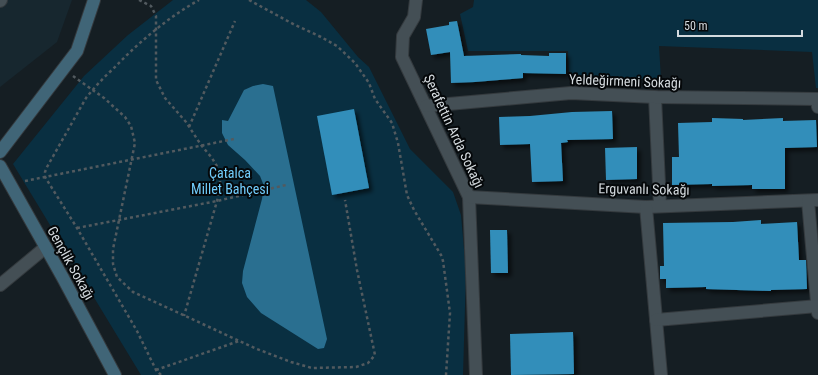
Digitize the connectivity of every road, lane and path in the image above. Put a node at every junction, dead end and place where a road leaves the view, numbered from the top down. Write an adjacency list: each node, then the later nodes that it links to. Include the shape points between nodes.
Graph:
1 (94, 0): 8 (main road, via 77,51)
2 (140, 0): 7 (path, via 150,6 156,16)
3 (199, 0): 7 (path)
4 (248, 0): 39 (path, via 337,46 355,63 392,123 407,195 441,255 450,313)
5 (416, 0): 11 (street, Şerafettin Arda Sokağı, via 414,17 404,36 402,57)
6 (235, 21): 13 (path)
7 (156, 28): 9 (path); 13 (path, via 156,80 165,98)
8 (63, 69): 9 (path); 16 (main road)
9 (92, 90): 17 (path, via 125,117 131,126 135,143); 19 (path, via 47,167)
10 (655, 97): 11 (street, Yeldeğirmeni Sokağı, via 571,93); 12 (street, Yeldeğirmeni Sokağı, via 817,99); 26 (street)
11 (426, 106): 22 (street, Şerafettin Arda Sokağı)
12 (818, 107)
13 (189, 127): 15 (path)
14 (234, 139): 15 (path)
15 (201, 145): 17 (path); 24 (path, via 218,168 220,189)
16 (0, 152)
17 (132, 160): 19 (path); 28 (path)
18 (0, 166): 20 (main road, Gençlik Sokağı)
19 (45, 177): 20 (path); 29 (path)
20 (10, 184): 30 (main road, Gençlik Sokağı)
21 (286, 185): 24 (path)
22 (470, 197): 27 (street, Erguvanlı Sokağı); 40 (street, Şerafettin Arda Sokağı)
23 (345, 200): 35 (path, via 375,356 368,363 356,367 312,368)
24 (217, 201): 28 (path); 33 (path)
25 (813, 201): 26 (street, Erguvanlı Sokağı); 32 (street)
26 (660, 206): 27 (street, Erguvanlı Sokağı)
27 (646, 207): 34 (street)
28 (119, 220): 29 (path); 33 (path, via 113,249 113,264 117,278 133,292)
29 (77, 228): 36 (path, via 137,331)
30 (46, 247): 31 (street); 37 (main road, Gençlik Sokağı)
31 (0, 285)
32 (818, 309): 34 (street)
33 (184, 316): 35 (path)
34 (656, 320): 41 (street)
35 (240, 341): 36 (path)
36 (156, 370): 38 (path)
37 (115, 375)
38 (161, 375)
39 (446, 375)
40 (476, 375)
41 (661, 375)

